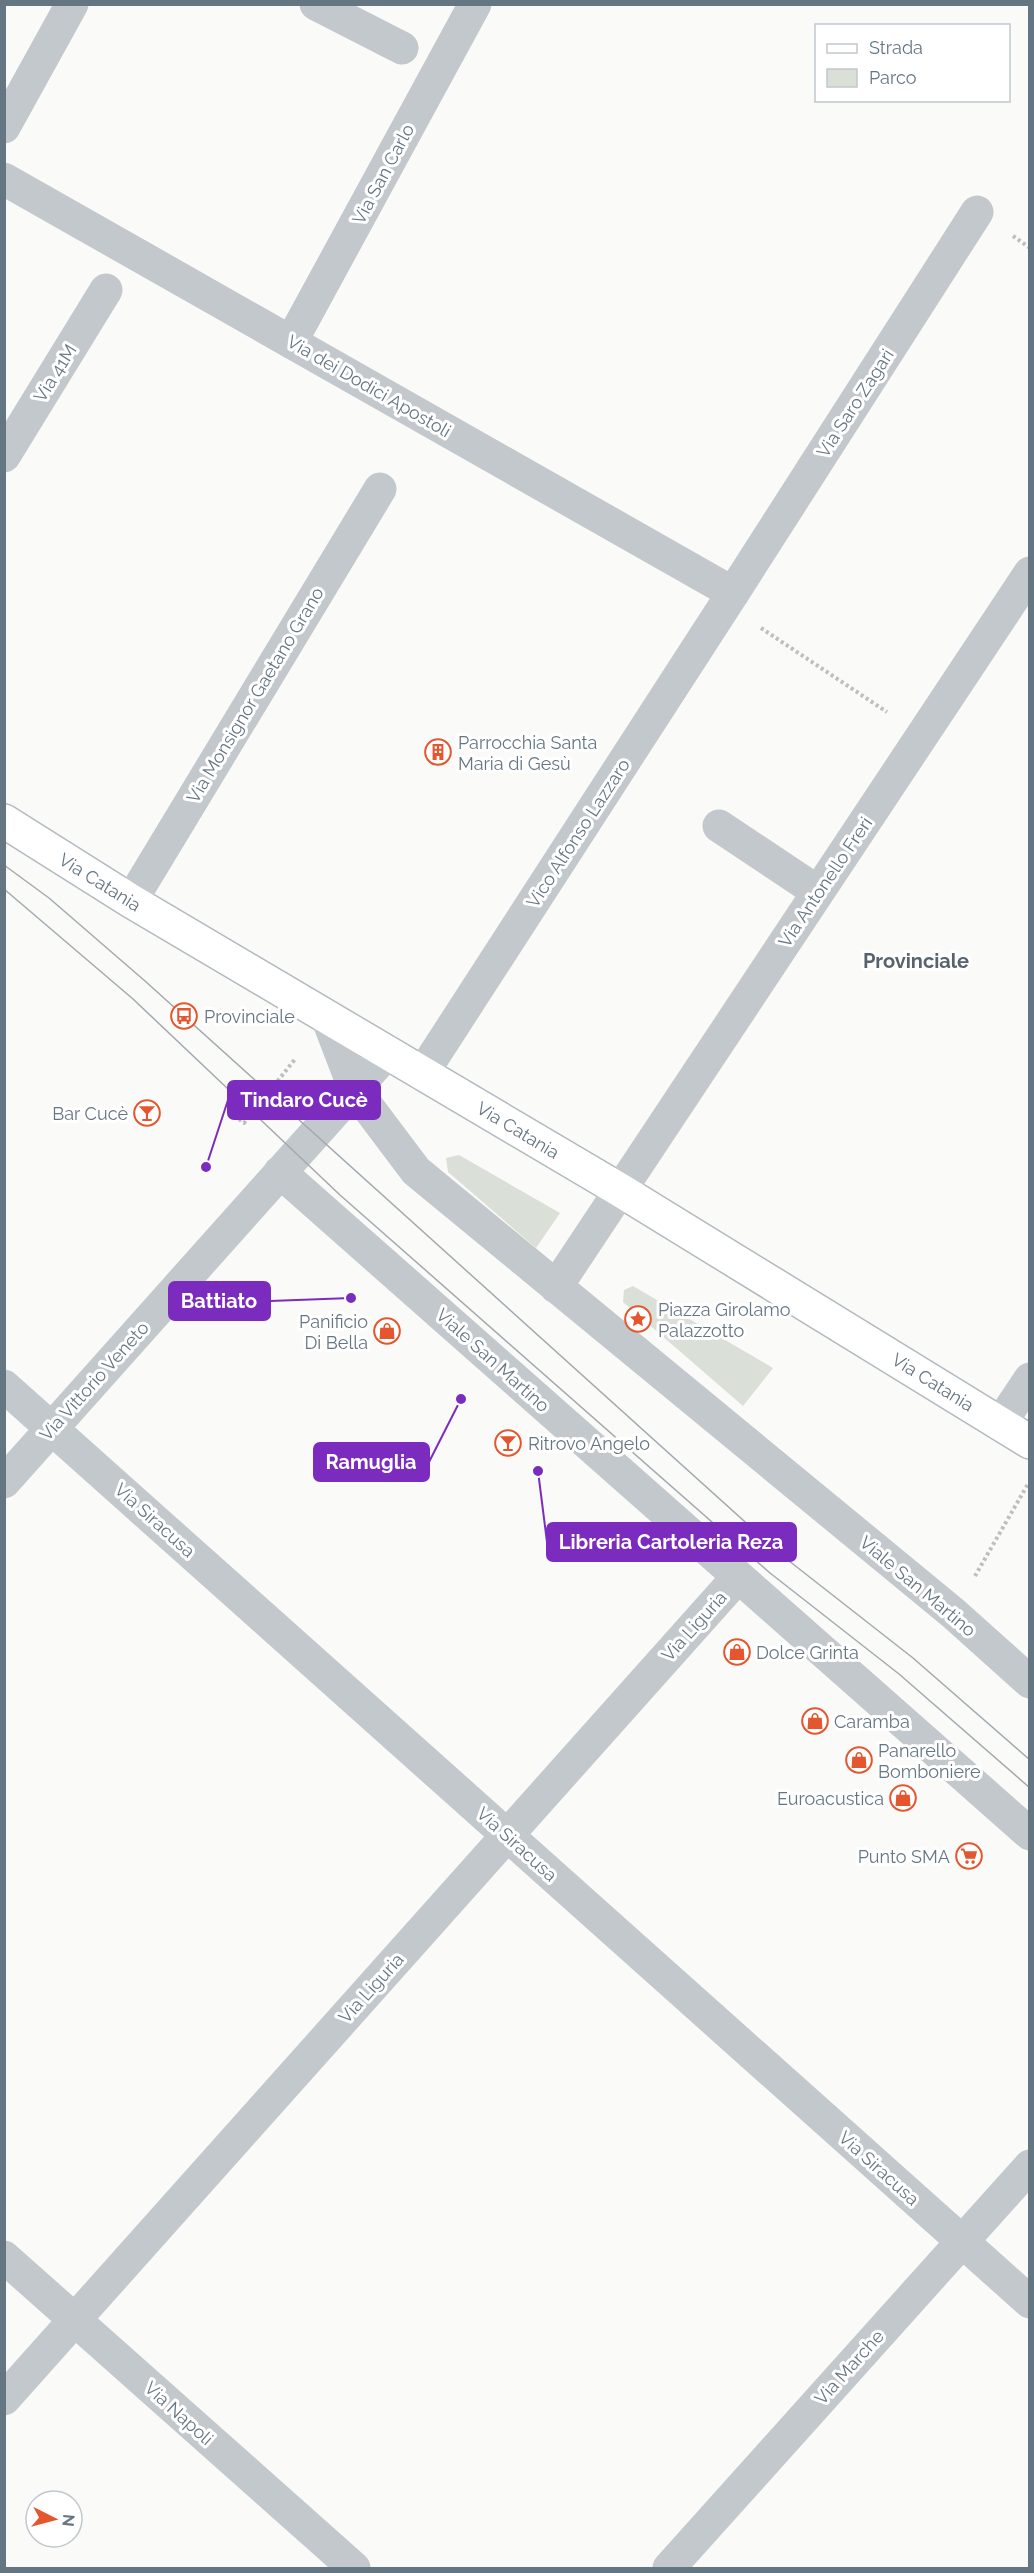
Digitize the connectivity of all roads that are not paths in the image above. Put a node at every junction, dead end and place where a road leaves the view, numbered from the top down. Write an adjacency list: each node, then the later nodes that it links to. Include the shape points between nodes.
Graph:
1 (72, 4): 5 (street)
2 (316, 4): 4 (street)
3 (475, 4): 9 (street, Via San Carlo)
4 (402, 48)
5 (4, 127)
6 (4, 179): 9 (street, Via dei Dodici Apostoli)
7 (977, 213): 13 (street, Via Saro Zagari)
8 (106, 290): 10 (street, Via 41M)
9 (291, 342): 13 (street, Via dei Dodici Apostoli)
10 (4, 456)
11 (380, 489): 18 (street, Via Monsignor Gaetano Grano)
12 (1029, 573): 14 (street, Via Antonello Freri)
13 (733, 593): 21 (street, Vico Alfonso Lazzaro)
14 (1019, 611): 17 (street, Via Antonello Freri, via 922,735)
15 (4, 821): 18 (main road, Via Catania)
16 (719, 826): 17 (street)
17 (818, 892): 24 (street, Via Antonello Freri)
18 (131, 902): 19 (main road, Via Catania)
19 (327, 1017): 20 (main road, Via Catania); 22 (street, Viale San Martino)
20 (387, 1053): 21 (main road, Via Catania); 22 (street, Via Vittorio Veneto)
21 (422, 1074): 24 (main road, Via Catania)
22 (355, 1090): 23 (street, Via Vittorio Veneto); 25 (street, Viale San Martino, via 416,1171)
23 (280, 1172): 29 (street, Via Vittorio Veneto); 32 (street, Viale San Martino)
24 (620, 1190): 25 (street, Via Antonello Freri); 28 (main road, Via Catania)
25 (556, 1287): 33 (street, Viale San Martino, via 953,1613)
26 (1029, 1379): 28 (street)
27 (4, 1386): 29 (street, Via Siracusa)
28 (1000, 1424): 30 (main road, Via Catania)
29 (52, 1428): 31 (street, Via Vittorio Veneto); 35 (street, Via Siracusa)
30 (1029, 1442)
31 (4, 1482)
32 (737, 1578): 34 (street, Viale San Martino); 35 (street, Via Liguria)
33 (1029, 1682)
34 (1029, 1834)
35 (508, 1835): 37 (street, Via Siracusa); 40 (street, Via Liguria)
36 (1029, 2166): 37 (street, Via Marche)
37 (962, 2242): 39 (street, Via Siracusa); 43 (street, Via Marche)
38 (4, 2257): 40 (street, Via Napoli)
39 (1029, 2302)
40 (75, 2320): 41 (street, Via Liguria); 42 (street, Via Napoli)
41 (4, 2399)
42 (354, 2568)
43 (669, 2568)

